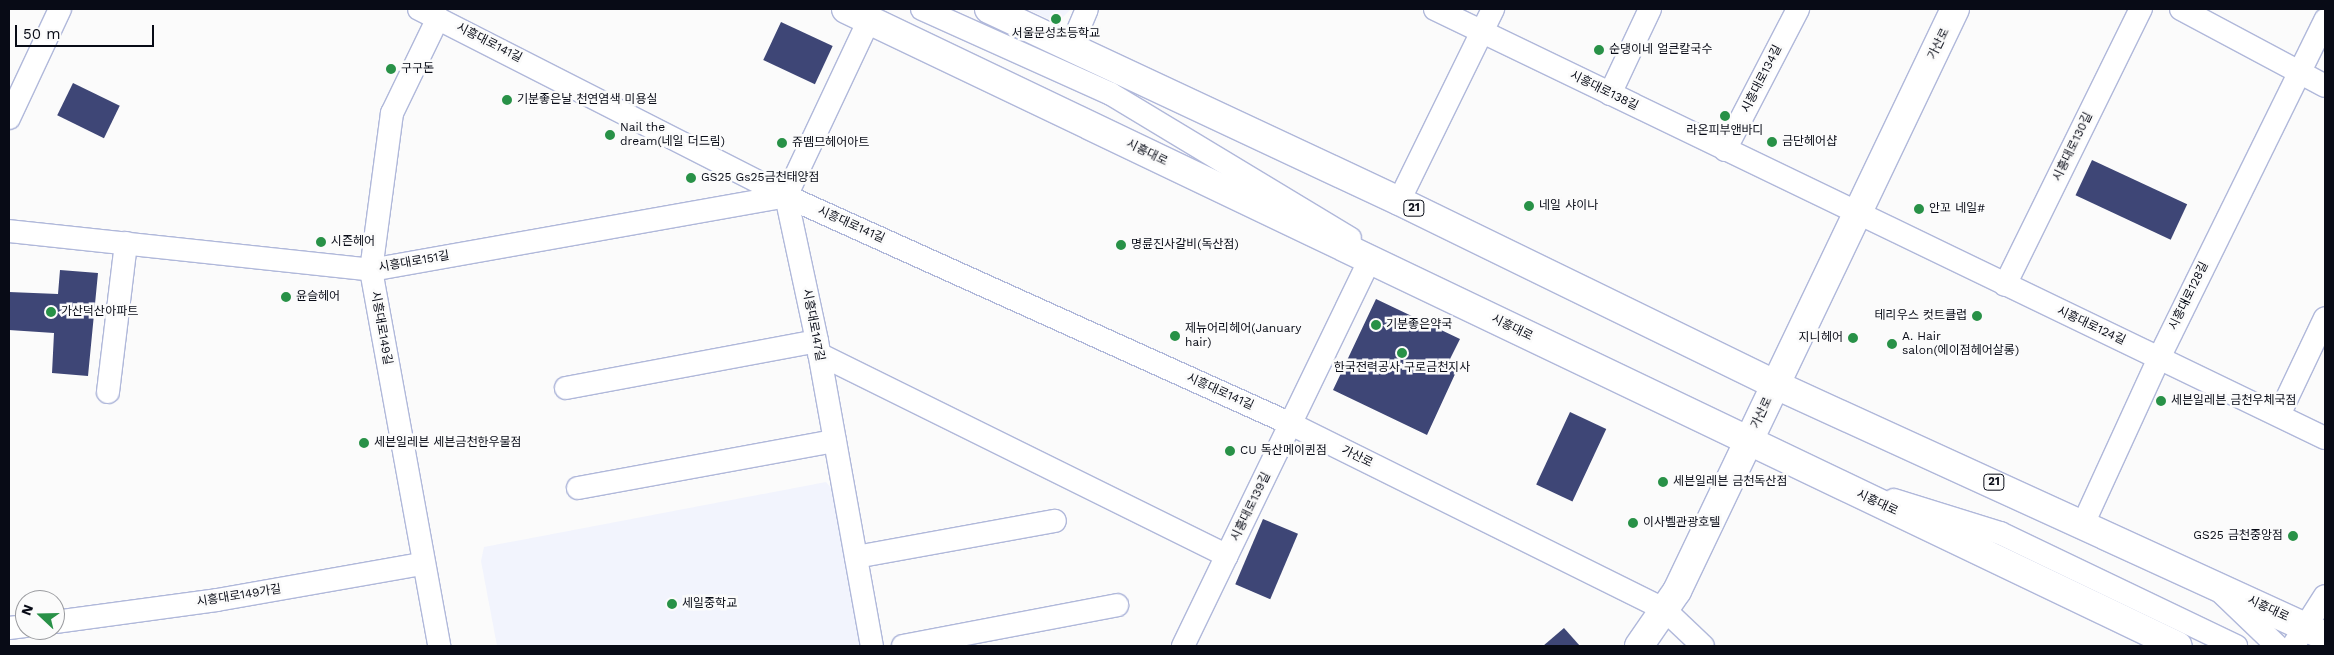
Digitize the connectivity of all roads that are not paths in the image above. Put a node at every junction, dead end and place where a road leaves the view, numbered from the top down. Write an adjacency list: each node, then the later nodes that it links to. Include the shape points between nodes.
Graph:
1 (60, 9): 21 (street)
2 (922, 9): 31 (street, via 1111,94)
3 (972, 9): 17 (street)
4 (990, 9): 17 (main road, 시흥대로 / 21)
5 (1087, 9): 17 (street)
6 (1435, 9): 16 (street, 시흥대로138길)
7 (1493, 9): 16 (street)
8 (1650, 9): 20 (street)
9 (1798, 9): 22 (street, 시흥대로134길)
10 (1956, 9): 25 (main road, 가산로)
11 (2140, 9): 30 (street, 시흥대로130길)
12 (2180, 9): 18 (street)
13 (439, 14): 23 (street, 시흥대로141길); 29 (street, 시흥대로149길, via 392,114)
14 (858, 14): 23 (street); 28 (main road, 시흥대로)
15 (2325, 20): 18 (street, 시흥대로128길)
16 (1482, 31): 20 (street, 시흥대로138길); 24 (street)
17 (1060, 42): 24 (main road, 시흥대로 / 21)
18 (2297, 71): 19 (street); 34 (street, 시흥대로128길)
19 (2325, 86)
20 (1610, 94): 22 (street, 시흥대로138길)
21 (9, 118)
22 (1725, 150): 25 (street)
23 (786, 196): 29 (street, 시흥대로151길); 33 (street, 시흥대로147길); 39 (street, 시흥대로141길)
24 (1399, 201): 35 (main road, 시흥대로 / 21)
25 (1857, 214): 30 (street, 시흥대로124길); 35 (main road, 가산로)
26 (9, 230): 27 (street, 시흥대로151길)
27 (126, 243): 29 (street, 시흥대로151길); 37 (street)
28 (1370, 260): 31 (main road, 시흥대로); 39 (street, 시흥대로139길)
29 (371, 270): 49 (street, 시흥대로149길)
30 (2005, 285): 34 (street, 시흥대로124길)
31 (1446, 296): 42 (main road, 시흥대로)
32 (2325, 318): 38 (street)
33 (818, 348): 36 (street); 41 (street, 시흥대로147길); 47 (street)
34 (2159, 358): 38 (street, 시흥대로124길); 46 (street, 시흥대로128길)
35 (1776, 385): 42 (main road, 가산로); 46 (main road, 시흥대로 / 21)
36 (566, 388)
37 (108, 392)
38 (2279, 416): 40 (street, 시흥대로124길)
39 (1290, 424): 47 (street, 시흥대로139길); 53 (street, 가산로)
40 (2325, 438)
41 (835, 441): 44 (street); 48 (street, 시흥대로147길)
42 (1748, 442): 43 (main road, 시흥대로); 53 (main road, 가산로)
43 (1817, 475): 62 (main road, 시흥대로); 63 (street, via 2000,533)
44 (578, 488)
45 (1054, 521): 48 (street)
46 (2084, 522): 50 (main road, 시흥대로 / 21)
47 (1227, 556): 59 (street, 시흥대로139길)
48 (856, 557): 57 (street, 시흥대로147길)
49 (422, 564): 54 (street, 시흥대로149가길, via 217,600); 56 (street, 시흥대로149길)
50 (2211, 582): 55 (main road, 시흥대로 / 21); 64 (street)
51 (2325, 596): 55 (street)
52 (1117, 605): 58 (street)
53 (1665, 610): 60 (main road, 가산로); 61 (street, 가산로)
54 (65, 621)
55 (2308, 636)
56 (439, 646)
57 (872, 646)
58 (902, 646)
59 (1183, 646)
60 (1639, 646)
61 (1703, 646)
62 (2178, 646)
63 (2236, 646)
64 (2277, 646)

